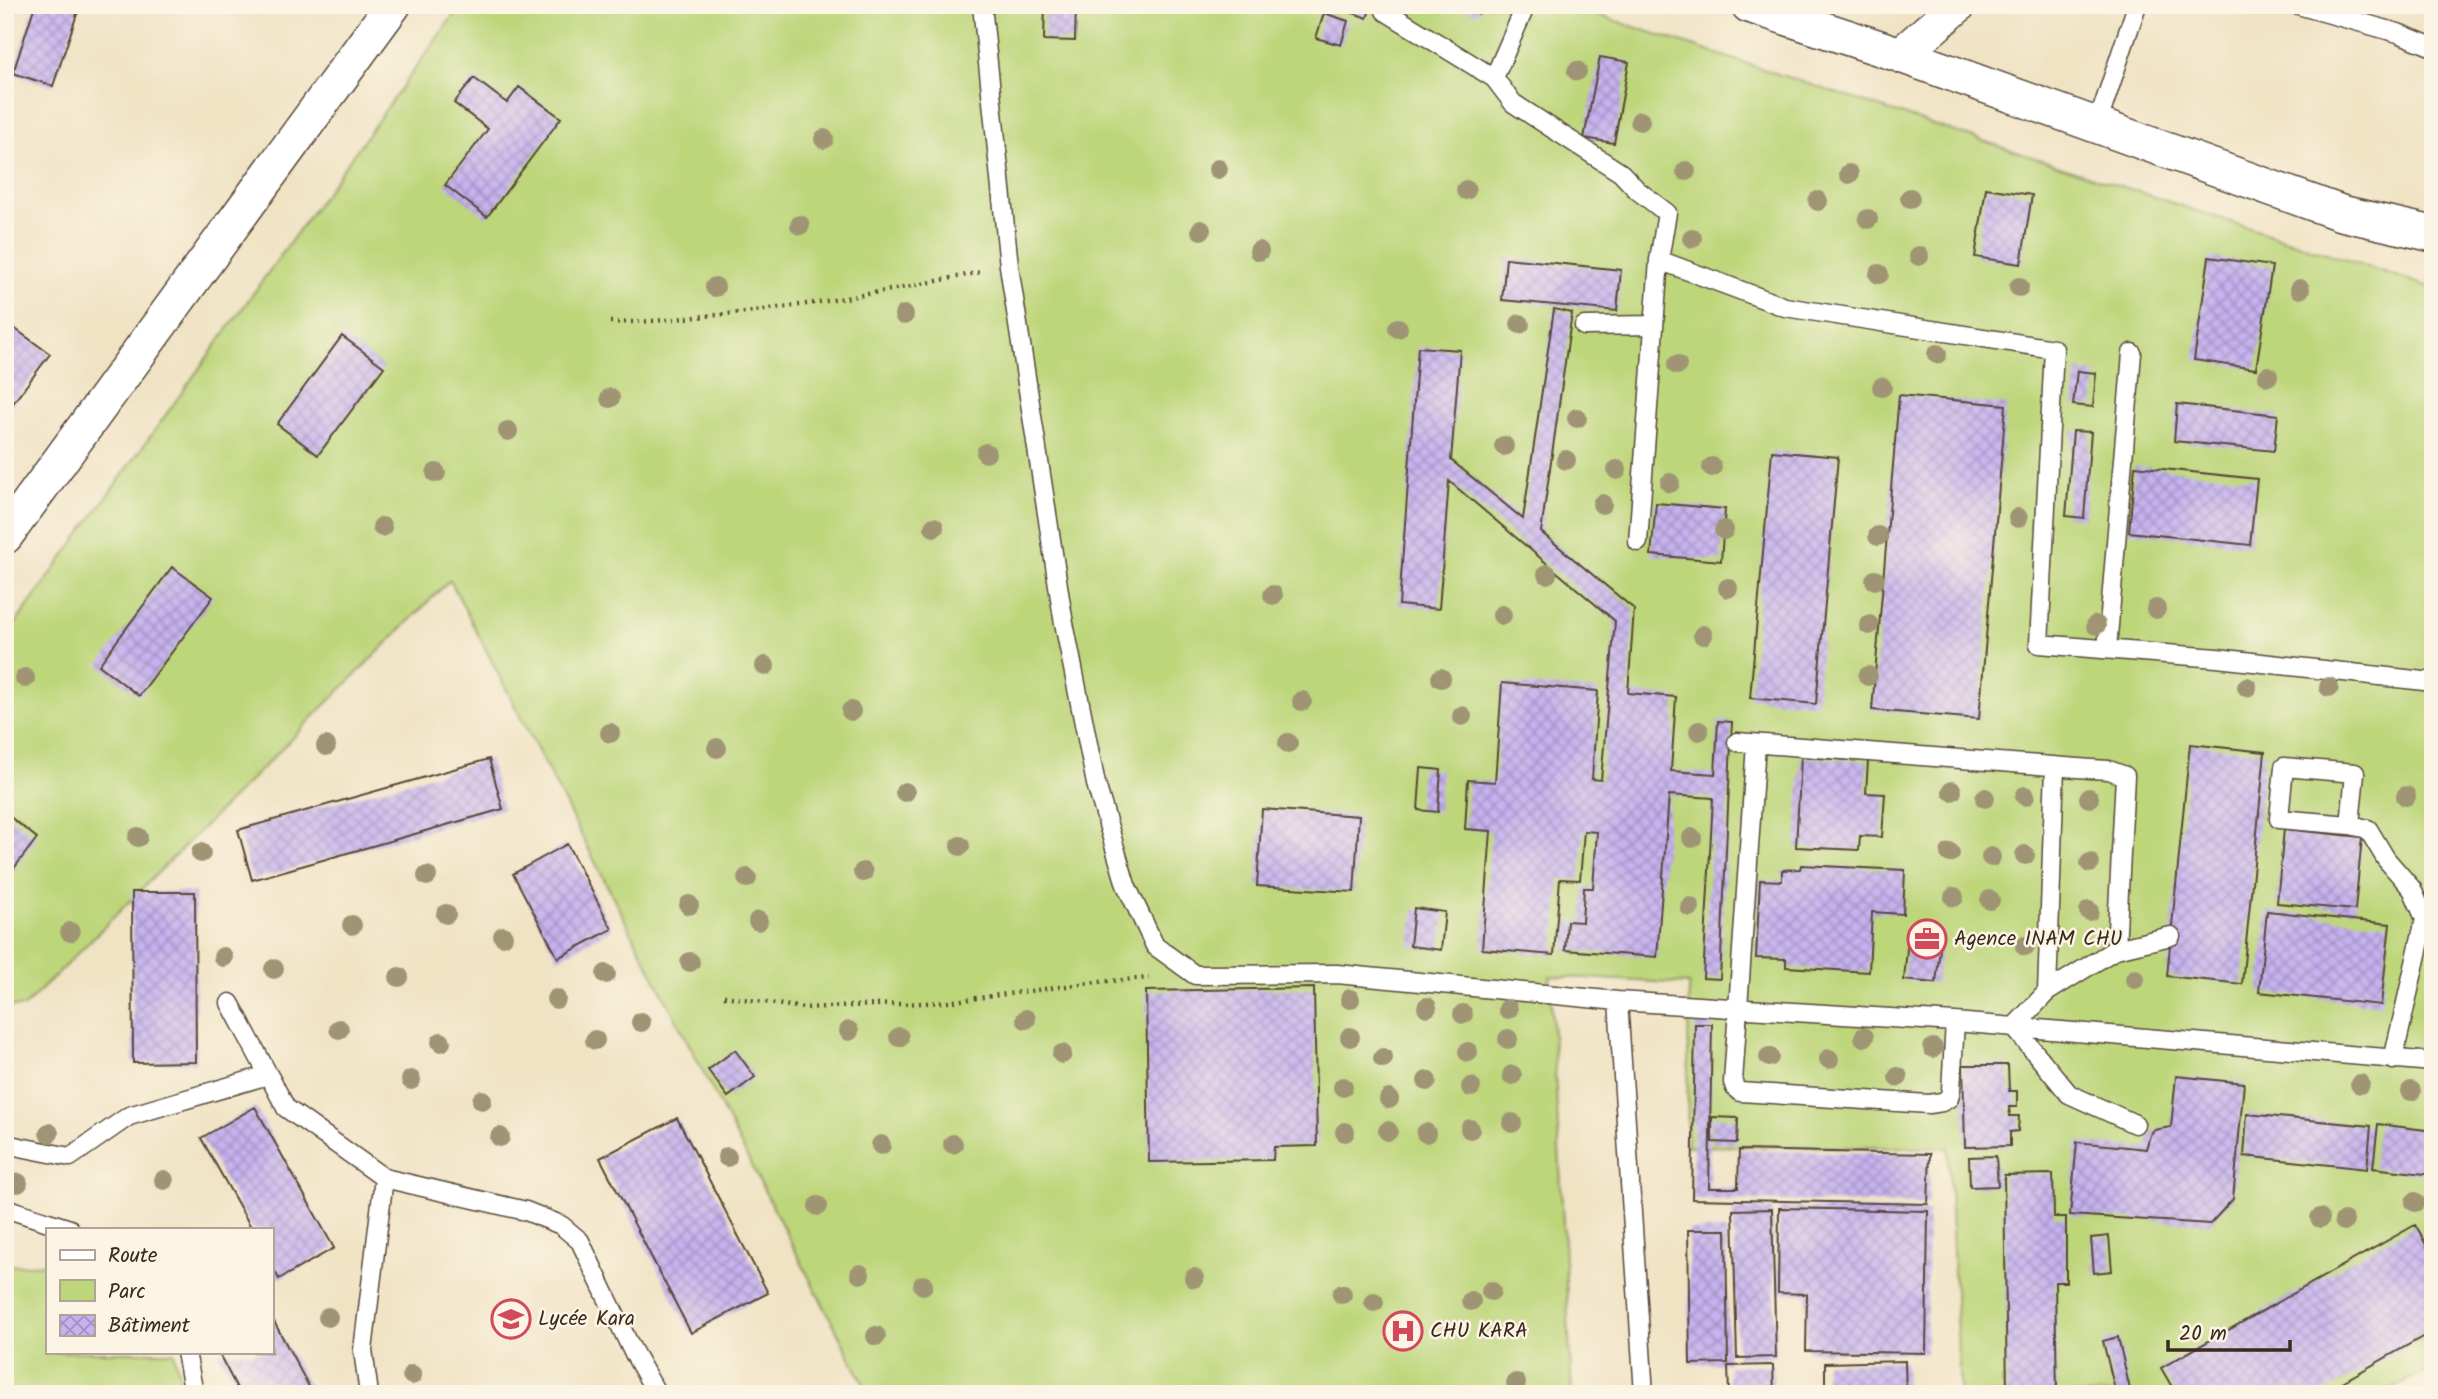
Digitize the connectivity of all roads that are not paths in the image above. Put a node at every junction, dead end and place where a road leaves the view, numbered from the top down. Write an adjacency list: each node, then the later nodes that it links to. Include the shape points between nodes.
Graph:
1 (393, 5): 18 (street)
2 (982, 5): 30 (lane, via 1009,266 1063,618 1096,784 1126,885 1155,946 1195,975 1337,974)
3 (1526, 5): 11 (lane)
4 (1749, 5): 10 (street)
5 (1958, 5): 10 (street)
6 (2137, 5): 12 (lane)
7 (2298, 5): 9 (lane)
8 (1385, 10): 11 (lane)
9 (2433, 47)
10 (1901, 55): 12 (street)
11 (1494, 78): 14 (lane, via 1513,103 1620,173 1667,213)
12 (2097, 125): 13 (street, via 2341,213)
13 (2433, 234)
14 (1659, 260): 16 (lane); 20 (lane, via 1786,307 2054,349 2039,644)
15 (1584, 326): 16 (lane)
16 (1654, 326): 19 (lane)
17 (2132, 353): 20 (lane)
18 (5, 536)
19 (1638, 542)
20 (2107, 649): 21 (lane)
21 (2433, 682)
22 (1737, 742): 23 (lane)
23 (1756, 744): 24 (lane); 32 (lane)
24 (2055, 766): 28 (lane, via 2109,770 2125,776); 29 (lane)
25 (2350, 825): 25 (lane, via 2355,773 2284,767 2279,819); 26 (lane, via 2368,829)
26 (2429, 919): 35 (lane)
27 (2171, 936): 28 (lane)
28 (2116, 949): 29 (lane)
29 (2047, 992): 34 (lane)
30 (1618, 1001): 32 (lane); 47 (lane)
31 (230, 1003): 37 (lane)
32 (1737, 1009): 33 (lane); 33 (lane, via 1733,1082 1740,1092 1930,1104 1949,1098)
33 (1955, 1022): 34 (lane)
34 (2014, 1027): 35 (lane); 38 (lane, via 2069,1094)
35 (2393, 1060): 36 (lane)
36 (2433, 1062)
37 (268, 1076): 39 (lane, via 129,1116 71,1157); 40 (lane, via 286,1108)
38 (2135, 1124)
39 (5, 1144)
40 (384, 1178): 45 (lane, via 363,1350); 46 (lane, via 526,1211 561,1225 580,1241)
41 (5, 1208): 42 (lane)
42 (67, 1228)
43 (186, 1354): 44 (lane)
44 (194, 1394)
45 (369, 1394)
46 (657, 1394)
47 (1644, 1394)

